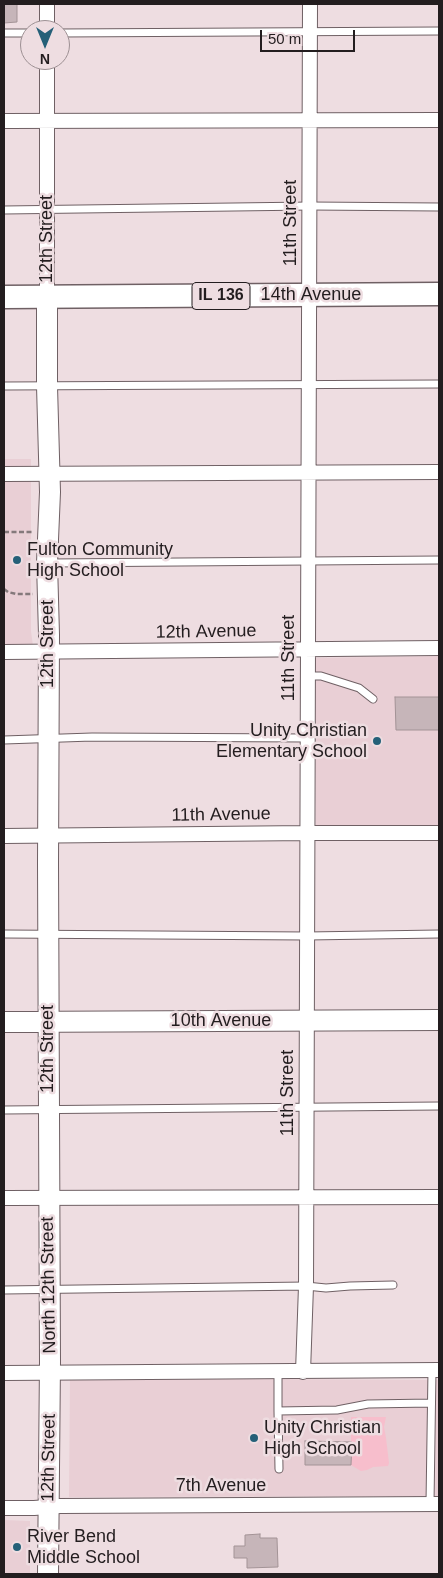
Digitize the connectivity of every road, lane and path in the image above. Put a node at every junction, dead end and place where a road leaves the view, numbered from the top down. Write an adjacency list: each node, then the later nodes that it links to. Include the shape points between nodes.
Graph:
1 (47, 4): 3 (street)
2 (310, 4): 5 (street, 11th Street)
3 (47, 20)
4 (439, 31): 5 (lane)
5 (310, 32): 8 (lane); 13 (street, 11th Street)
6 (4, 33): 7 (lane)
7 (20, 33)
8 (70, 33)
9 (47, 70): 12 (street, 12th Street)
10 (439, 120): 13 (street)
11 (4, 121): 12 (street)
12 (48, 121): 13 (street); 17 (street, 12th Street)
13 (311, 121): 14 (street, 11th Street)
14 (310, 206): 15 (lane); 17 (lane); 19 (street, 11th Street)
15 (439, 207)
16 (4, 210): 17 (lane)
17 (47, 210): 21 (street, 12th Street)
18 (439, 294): 19 (main road, 14th Avenue / IL 136)
19 (310, 295): 21 (main road, 14th Avenue / IL 136); 22 (street, 11th Street)
20 (4, 297): 21 (main road, 14th Avenue / IL 136)
21 (47, 297): 25 (street, 12th Street)
22 (309, 384): 23 (lane); 25 (lane); 27 (street, 11th Street)
23 (439, 384)
24 (4, 386): 25 (lane)
25 (47, 386): 29 (street, 12th Street)
26 (439, 472): 27 (street)
27 (309, 473): 29 (street); 33 (street, 11th Street)
28 (4, 474): 29 (street)
29 (49, 474): 34 (street, 12th Street)
30 (4, 532): 31 (path)
31 (33, 532)
32 (439, 560): 33 (lane)
33 (309, 561): 34 (lane); 40 (street, 11th Street)
34 (47, 563): 42 (street, 12th Street)
35 (4, 589): 36 (path)
36 (8, 592): 37 (path); 38 (path)
37 (4, 594)
38 (33, 594)
39 (439, 648): 40 (street, 12th Avenue)
40 (308, 649): 42 (street, 12th Avenue); 43 (street, 11th Street)
41 (4, 652): 42 (street, 12th Avenue)
42 (49, 652): 46 (street, 12th Street)
43 (308, 676): 44 (lane, via 321,676 359,688); 45 (street, 11th Street)
44 (373, 699)
45 (308, 738): 46 (lane); 48 (street, 11th Street)
46 (48, 739): 47 (lane); 51 (street, 12th Street)
47 (4, 740)
48 (308, 833): 49 (street, 11th Avenue); 51 (street, 11th Avenue); 55 (street, 11th Street)
49 (439, 833)
50 (4, 836): 51 (street, 11th Avenue)
51 (48, 836): 53 (street, 12th Street)
52 (4, 934): 53 (lane)
53 (48, 934): 55 (lane); 59 (street, 12th Street)
54 (439, 934): 55 (lane)
55 (307, 936): 56 (street, 11th Street)
56 (307, 1020): 57 (street, 10th Avenue); 59 (street, 10th Avenue); 61 (street, 11th Street)
57 (439, 1020)
58 (4, 1022): 59 (street, 10th Avenue)
59 (48, 1022): 63 (street, 12th Street)
60 (439, 1106): 61 (lane)
61 (307, 1108): 63 (lane); 64 (street, 11th Street)
62 (4, 1110): 63 (lane)
63 (48, 1110): 67 (street, 12th Street)
64 (306, 1196): 65 (street); 67 (street); 69 (street, 11th Street)
65 (439, 1197)
66 (4, 1198): 67 (street)
67 (48, 1198): 70 (street, North 12th Street)
68 (393, 1285): 69 (lane)
69 (306, 1286): 70 (lane); 74 (street, 11th Street)
70 (49, 1289): 71 (lane); 76 (street, North 12th Street)
71 (4, 1290)
72 (435, 1370): 74 (street); 77 (lane)
73 (278, 1372): 74 (street); 76 (street); 78 (lane)
74 (303, 1372)
75 (4, 1373): 76 (street)
76 (50, 1373): 81 (street, 12th Street)
77 (431, 1403): 78 (lane); 80 (lane)
78 (278, 1411): 79 (lane)
79 (279, 1469)
80 (434, 1504): 81 (street, 7th Avenue)
81 (48, 1506): 82 (street, 7th Avenue); 83 (street, 12th Street)
82 (4, 1508)
83 (48, 1574)

